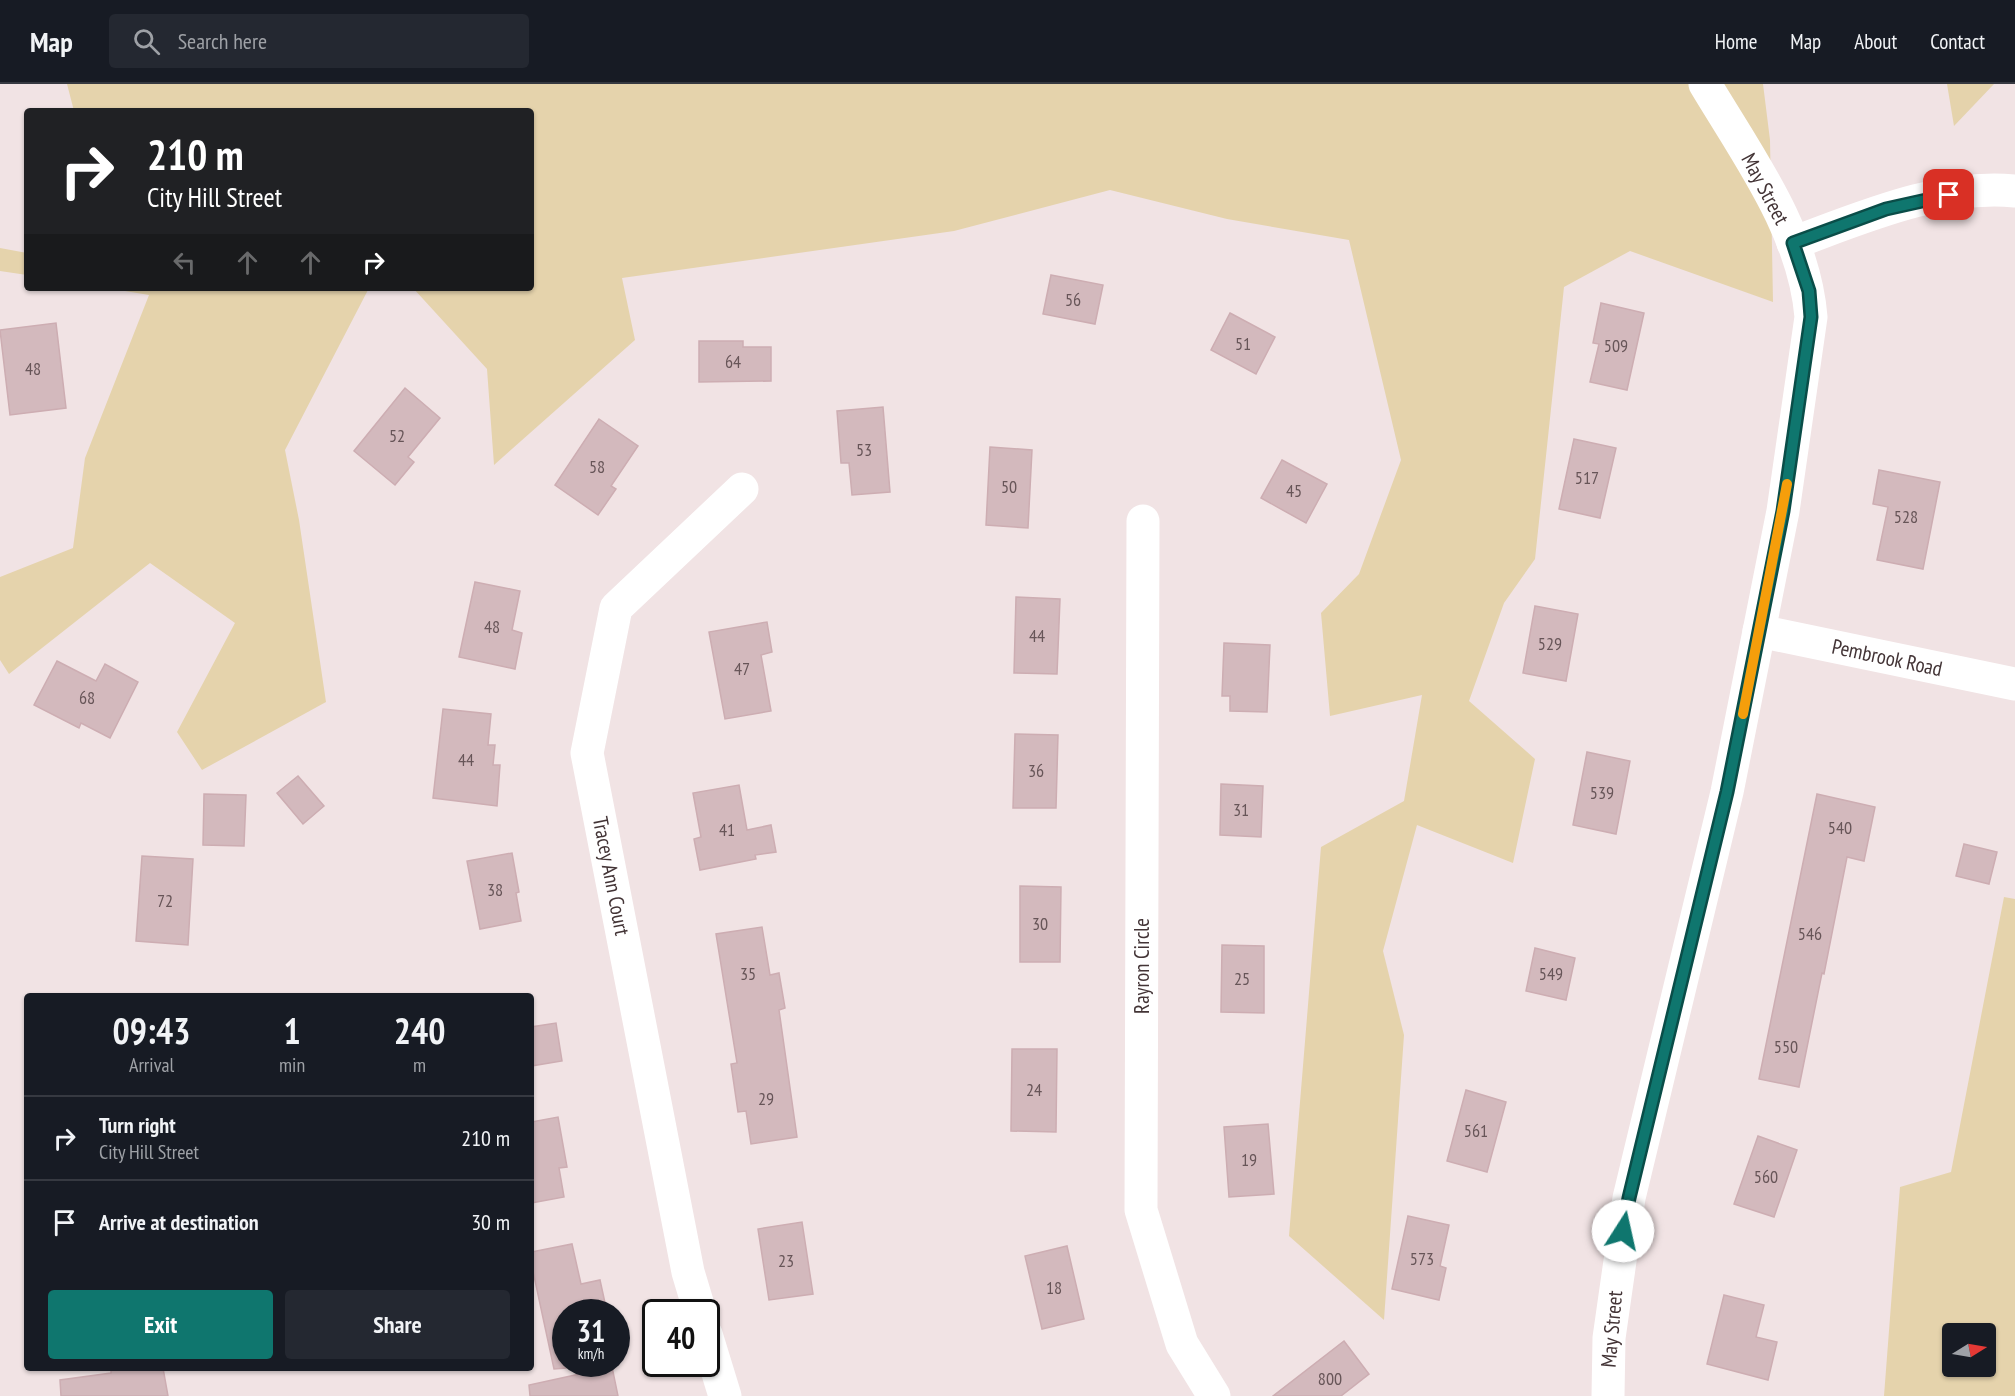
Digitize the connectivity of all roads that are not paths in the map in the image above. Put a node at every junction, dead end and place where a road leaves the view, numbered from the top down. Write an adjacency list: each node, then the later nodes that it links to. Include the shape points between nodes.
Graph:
1 (1705, 84): 3 (street, May Street, via 1761,178)
2 (2015, 191): 3 (street, via 1987,189 1913,202)
3 (1793, 243): 6 (street, May Street, via 1809,291 1811,317 1783,511)
4 (742, 489): 8 (street, Tracey Ann Court, via 616,608 587,753)
5 (1143, 521): 11 (street, Rayron Circle, via 1141,1210 1182,1344)
6 (1759, 631): 7 (street, Pembrook Road); 12 (street, May Street, via 1700,914 1629,1198 1609,1338)
7 (2015, 684)
8 (696, 1299)
9 (719, 1377): 10 (street)
10 (725, 1396)
11 (1214, 1396)
12 (1608, 1396)

